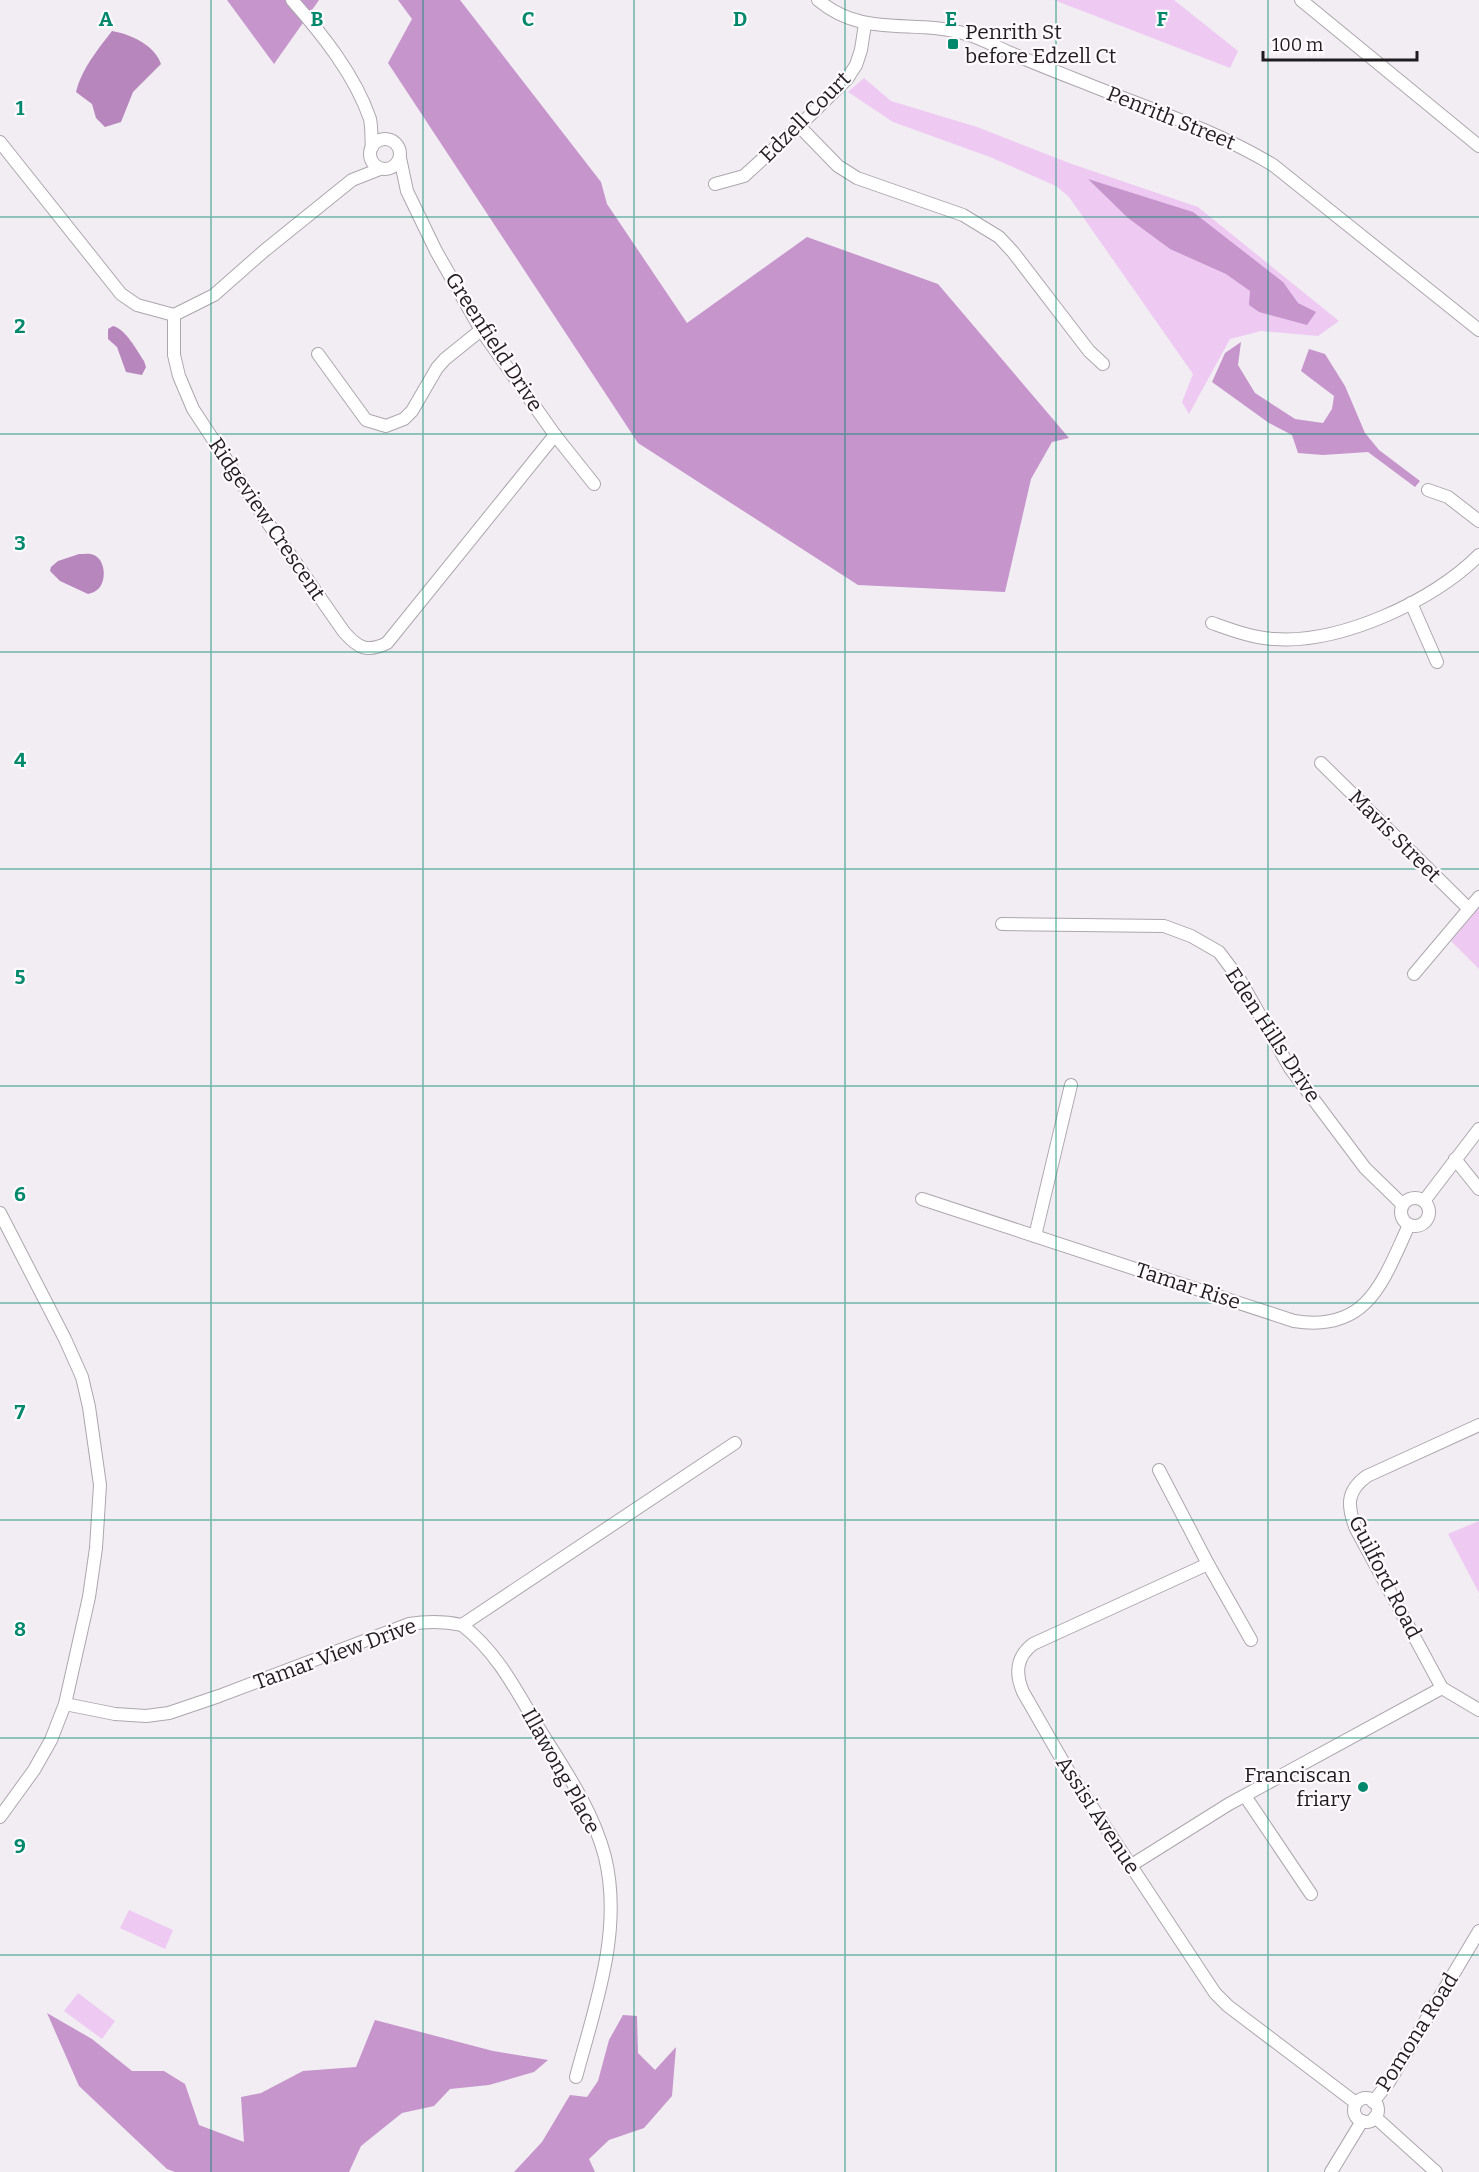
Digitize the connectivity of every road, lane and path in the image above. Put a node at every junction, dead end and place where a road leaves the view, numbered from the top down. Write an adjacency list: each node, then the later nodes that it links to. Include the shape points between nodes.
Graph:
1 (292, 0): 5 (street, via 339,61)
2 (818, 0): 4 (street, Penrith Street, via 844,17)
3 (1301, 0): 9 (street)
4 (865, 24): 6 (street, Edzell Court, via 859,57 847,79); 18 (street, Penrith Street, via 968,34 1242,147 1273,165)
5 (370, 121): 7 (street); 10 (street)
6 (799, 126): 14 (street, Edzell Court, via 744,176); 20 (street, via 838,166 857,178 963,215 999,237)
7 (393, 141): 10 (street, via 384,139); 11 (street, via 399,147)
8 (0, 142): 16 (street, via 121,294 137,305)
9 (1479, 146)
10 (371, 149): 12 (street, via 371,160); 13 (street)
11 (400, 158): 12 (street, via 396,166); 15 (street, Greenfield Drive)
12 (381, 169): 13 (street); 15 (street, Greenfield Drive)
13 (352, 180): 16 (street, via 214,295)
14 (715, 184)
15 (407, 191): 17 (street, Greenfield Drive)
16 (174, 315): 21 (street, Ridgeview Crescent, via 178,376 193,409 344,632 363,648 387,643)
17 (481, 330): 19 (street, via 444,359 412,411 386,426 366,420); 21 (street, Greenfield Drive)
18 (1479, 330)
19 (318, 354)
20 (1103, 364)
21 (555, 435): 22 (street, Greenfield Drive)
22 (594, 484)
23 (1428, 490): 24 (street, via 1448,496)
24 (1479, 521)
25 (1479, 555): 26 (street, via 1437,590)
26 (1411, 603): 27 (street, via 1343,630 1305,639 1239,633); 28 (street)
27 (1212, 623)
28 (1437, 663)
29 (1321, 763): 31 (street, Mavis Street)
30 (1479, 897): 31 (street)
31 (1469, 909): 33 (street)
32 (1002, 924): 40 (street, Eden Hills Drive, via 1164,926 1219,952 1240,980 1290,1068 1365,1168)
33 (1414, 974)
34 (1071, 1085): 43 (street)
35 (1479, 1129): 36 (street)
36 (1455, 1158): 37 (street); 39 (street)
37 (1479, 1189)
38 (922, 1199): 43 (street, Tamar Rise)
39 (1424, 1201): 40 (street, via 1413,1197); 42 (street, via 1429,1213 1426,1222)
40 (1402, 1204): 42 (street, via 1400,1214)
41 (0, 1213): 51 (street, via 82,1377 97,1459 100,1485 96,1548)
42 (1409, 1225): 43 (street, Tamar Rise, via 1372,1298 1357,1312 1313,1324)
43 (1035, 1236)
44 (1479, 1425): 50 (street, Guilford Road, via 1367,1476 1352,1491 1350,1502 1349,1513 1356,1529)
45 (735, 1443): 48 (street)
46 (1159, 1470): 47 (street)
47 (1208, 1564): 49 (street); 55 (street, Assisi Avenue, via 1032,1644 1023,1652 1018,1666 1017,1679 1023,1692)
48 (462, 1625): 51 (street, Tamar View Drive, via 428,1621 409,1624 168,1713 115,1714); 58 (street, Illawong Place, via 488,1647 502,1667 579,1796 605,1858 609,1908 606,1962)
49 (1251, 1640)
50 (1442, 1688): 52 (street); 53 (street)
51 (65, 1704): 54 (street, via 34,1770)
52 (1479, 1710)
53 (1245, 1796): 55 (street); 56 (street)
54 (0, 1817)
55 (1130, 1866): 60 (street, Assisi Avenue, via 1215,1994)
56 (1311, 1894)
57 (1479, 1931): 59 (street, Pomona Road, via 1389,2082)
58 (576, 2077)
59 (1373, 2102): 60 (street, via 1366,2098); 61 (street)
60 (1356, 2103): 62 (street, via 1354,2114)
61 (1375, 2117): 62 (street); 64 (street)
62 (1362, 2121): 63 (street)
63 (1331, 2172)
64 (1436, 2172)

